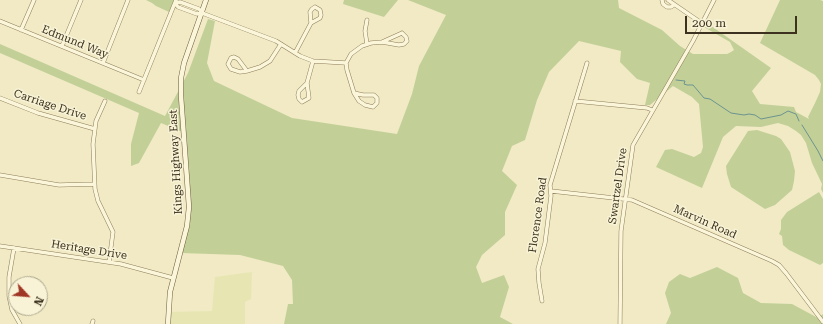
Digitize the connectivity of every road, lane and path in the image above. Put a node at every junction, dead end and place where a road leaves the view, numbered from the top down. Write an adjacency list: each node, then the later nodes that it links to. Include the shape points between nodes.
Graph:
1 (34, 0): 15 (street)
2 (81, 0): 19 (street)
3 (128, 0): 22 (street)
4 (206, 0): 10 (street, Kings Highway East)
5 (662, 0): 9 (street, via 667,7)
6 (668, 0): 9 (street)
7 (714, 0): 14 (street, Swartzel Drive)
8 (175, 2): 10 (street, via 178,7 197,14); 26 (street)
9 (674, 4): 14 (street)
10 (202, 13): 17 (street); 42 (street, Kings Highway East, via 181,78 189,207 187,226)
11 (367, 20): 18 (street)
12 (0, 21): 15 (street, Edmund Way)
13 (310, 23): 13 (street, via 310,10 318,8 321,16); 20 (street)
14 (703, 24): 33 (street, Swartzel Drive)
15 (21, 30): 19 (street, Edmund Way)
16 (382, 42): 16 (street, via 402,45 406,43 406,37 400,33); 18 (street)
17 (281, 44): 20 (street); 25 (street, via 270,61)
18 (367, 44): 23 (street, via 351,54)
19 (62, 46): 22 (street, Edmund Way)
20 (295, 52): 21 (street)
21 (313, 61): 23 (street); 27 (street)
22 (103, 63): 26 (street, Edmund Way)
23 (346, 63): 29 (street)
24 (587, 63): 32 (street, Florence Road)
25 (247, 71): 25 (street, via 231,69 228,66 229,59 238,59)
26 (144, 80): 28 (street)
27 (307, 83): 27 (street, via 310,96 302,102 299,100 299,91)
28 (139, 92)
29 (354, 93): 29 (street, via 359,100 369,106 373,107 377,103 374,95)
30 (0, 98): 34 (street, Carriage Drive, via 38,113)
31 (104, 101): 34 (street)
32 (575, 101): 33 (street); 37 (street, Florence Road, via 550,185)
33 (652, 110): 38 (street, Swartzel Drive, via 633,145)
34 (95, 129): 36 (street, via 92,144)
35 (0, 177): 36 (street, via 59,185)
36 (94, 184): 41 (street, via 98,201 113,232)
37 (551, 191): 38 (street, Marvin Road); 43 (street, Florence Road, via 545,243 538,269)
38 (626, 198): 44 (street, Marvin Road, via 779,265); 47 (street, Swartzel Drive, via 620,248)
39 (0, 246): 40 (street, Heritage Drive)
40 (14, 248): 41 (street, Heritage Drive); 45 (street, via 9,296 12,310)
41 (109, 262): 42 (street, Heritage Drive)
42 (173, 278): 46 (street, Kings Highway East)
43 (542, 301)
44 (823, 322)
45 (20, 324)
46 (168, 324)
47 (620, 324)

